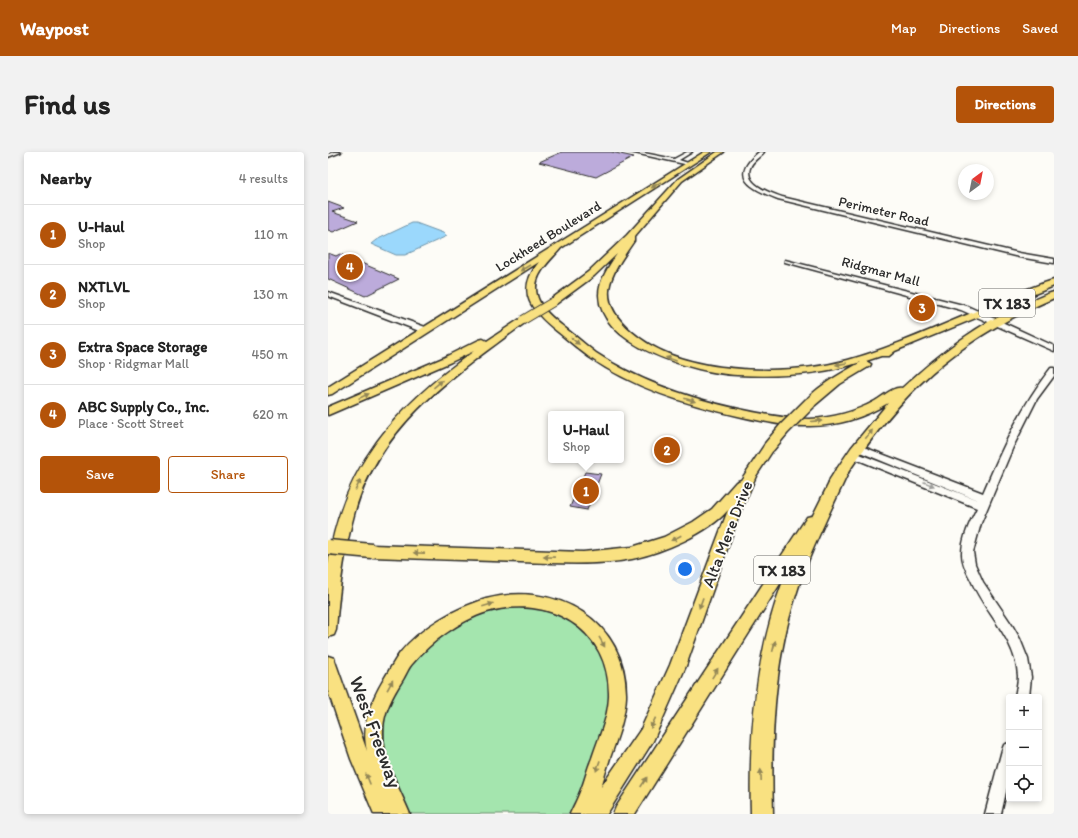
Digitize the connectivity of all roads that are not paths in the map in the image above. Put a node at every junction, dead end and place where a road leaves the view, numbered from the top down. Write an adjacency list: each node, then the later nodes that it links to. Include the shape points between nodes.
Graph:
1 (339, 152): 7 (street)
2 (632, 152): 8 (street)
3 (690, 152): 9 (street)
4 (708, 152): 10 (main road, Lockheed Boulevard)
5 (721, 152): 11 (main road)
6 (762, 152): 15 (street, Perimeter Road, via 751,160 746,174 752,184 774,196 1019,255)
7 (328, 156)
8 (661, 159): 9 (street); 10 (street)
9 (675, 161): 10 (street)
10 (687, 165): 11 (main road, via 692,166 679,176); 13 (main road, Lockheed Boulevard, one-way to 13)
11 (681, 179): 12 (main road)
12 (630, 237): 20 (main road, bridge, via 591,274); 24 (main road, one-way to 12, via 847,363 780,372 734,372 712,369 655,353 622,330 614,322 605,304 605,284)
13 (558, 247): 22 (main road, Lockheed Boulevard, one-way to 22); 27 (main road, one-way to 27, via 533,277 532,294 537,307 552,323 598,359 657,389 750,415 818,422 856,415 872,409)
14 (787, 261): 19 (street, Ridgmar Mall, via 964,308)
15 (1054, 261)
16 (1054, 283): 19 (main road, Alta Mere Drive / TX 183)
17 (328, 294): 22 (street)
18 (1054, 295): 21 (main road, TX 183)
19 (977, 314): 21 (street, Ridgmar Mall); 24 (main road, Alta Mere Drive / TX 183)
20 (523, 320): 30 (main road, one-way to 20, via 447,360); 36 (main road, one-way to 20, via 334,570 344,522 351,499 377,449 414,405 447,376)
21 (994, 323): 25 (street, Ridgmar Mall); 27 (main road, TX 183, via 954,348)
22 (425, 330): 23 (main road, Lockheed Boulevard)
23 (403, 344): 28 (main road, via 346,376); 29 (main road)
24 (891, 349): 33 (main road, Alta Mere Drive / TX 183, bridge, via 825,389 784,429)
25 (1054, 349)
26 (1054, 370): 34 (street, via 1038,390 1012,436)
27 (914, 382): 31 (main road, TX 183, one-way to 27, via 887,411)
28 (328, 383)
29 (328, 392)
30 (328, 411)
31 (856, 452): 32 (main road, TX 183); 34 (street)
32 (841, 473): 44 (main road, TX 183, one-way to 32, via 788,561); 45 (highway, one-way to 32, via 760,769 771,655 795,574)
33 (750, 475): 35 (main road, one-way to 35, bridge, via 717,513 698,526 669,541 632,553 583,558 372,551); 43 (main road, Alta Mere Drive / TX 183, one-way to 43, via 732,515 666,694 647,735)
34 (985, 502): 38 (street, via 969,544 969,560 978,583 1008,629 1020,654 1025,678)
35 (328, 547)
36 (328, 630)
37 (328, 664): 40 (main road, West Freeway, one-way to 37, via 352,740)
38 (1022, 694)
39 (1006, 762): 46 (street)
40 (384, 814)
41 (400, 814): 42 (main road, one-way to 42, via 375,751 374,729 380,704 408,656 436,631 487,604 509,600 533,600 568,610 590,625 612,658 617,688 616,709 611,732)
42 (580, 814)
43 (595, 814)
44 (623, 814)
45 (762, 814)
46 (993, 814)

